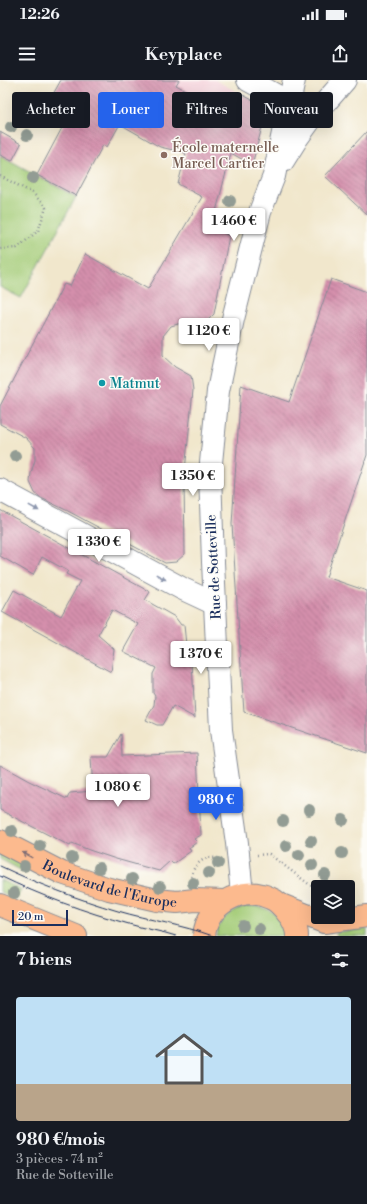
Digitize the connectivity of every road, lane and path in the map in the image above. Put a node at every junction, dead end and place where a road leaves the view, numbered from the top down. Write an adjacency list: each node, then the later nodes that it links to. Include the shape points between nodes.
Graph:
1 (248, 80): 4 (street)
2 (294, 80): 5 (street, Rue de Sotteville)
3 (345, 80): 8 (street)
4 (270, 92)
5 (292, 92)
6 (285, 128): 10 (street, Rue de Sotteville)
7 (296, 128): 8 (street)
8 (298, 137): 10 (street)
9 (0, 176): 11 (path, via 33,193 46,208 38,231 17,248)
10 (274, 176): 13 (street, Rue de Sotteville, via 250,248 218,392 210,473)
11 (0, 249)
12 (0, 490): 13 (street, one-way to 13)
13 (215, 604): 19 (street, Rue de Sotteville, via 221,730 236,836)
14 (0, 841): 19 (main road, Boulevard de l'Europe, one-way to 14, via 177,902 109,889 62,873)
15 (254, 855): 18 (path, via 270,854)
16 (218, 858): 17 (path, Boulevard de l'Europe, via 205,859 194,867 191,875)
17 (192, 885)
18 (311, 886)
19 (234, 897): 21 (main road, Boulevard de l'Europe, via 256,894); 24 (main road, via 215,909 208,919)
20 (0, 905): 23 (main road)
21 (281, 905): 22 (main road, via 324,922); 25 (main road, via 292,918)
22 (367, 916)
23 (76, 936)
24 (204, 936)
25 (297, 936)

